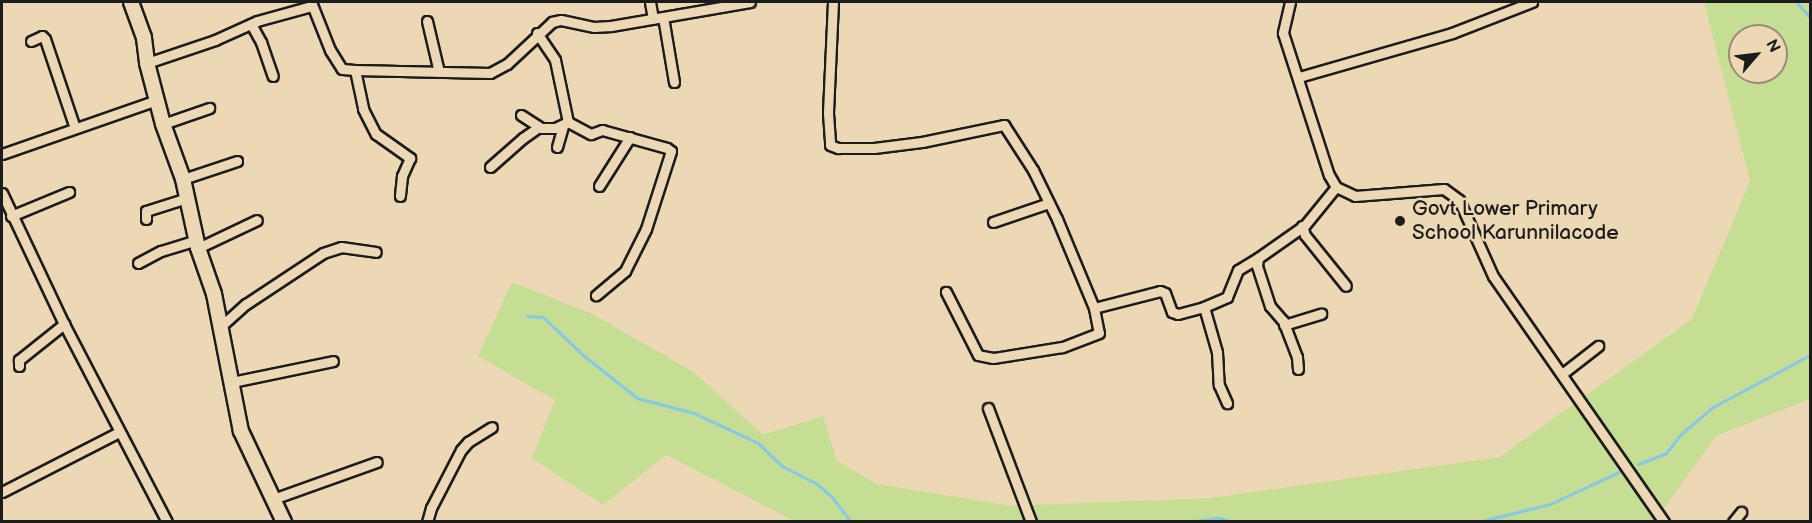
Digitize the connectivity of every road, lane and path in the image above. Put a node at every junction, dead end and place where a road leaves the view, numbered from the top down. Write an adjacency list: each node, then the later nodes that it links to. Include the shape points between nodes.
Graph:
1 (131, 2): 14 (main road, via 144,38)
2 (650, 2): 9 (street)
3 (750, 2): 8 (street)
4 (833, 2): 39 (street, via 830,145 838,148 922,142 1004,125)
5 (1290, 2): 18 (street, via 1283,33)
6 (1532, 2): 18 (street, via 1452,33)
7 (311, 4): 11 (street); 15 (street, via 342,69)
8 (698, 6): 9 (street)
9 (658, 18): 12 (street, via 594,27 555,21); 19 (street)
10 (427, 21): 16 (street)
11 (251, 24): 14 (street); 17 (street)
12 (537, 33): 16 (street, via 497,70 479,74); 24 (street, via 555,60)
13 (31, 41): 26 (street, via 42,36 45,39)
14 (147, 63): 20 (main road)
15 (356, 70): 16 (street); 37 (street, via 363,109 376,134 410,158 402,176)
16 (439, 72)
17 (273, 76)
18 (1299, 78): 34 (street)
19 (674, 82)
20 (157, 100): 23 (main road); 26 (street)
21 (209, 108): 23 (street)
22 (521, 116): 25 (street)
23 (163, 124): 32 (main road)
24 (565, 124): 25 (street, via 550,129); 27 (street, via 591,134 602,130); 28 (street)
25 (539, 127): 31 (street)
26 (75, 128): 29 (street)
27 (630, 137): 33 (street); 51 (street, via 667,148 671,155 646,229 625,271)
28 (557, 147)
29 (2, 154)
30 (237, 161): 32 (street)
31 (490, 167)
32 (183, 179): 38 (main road)
33 (599, 186)
34 (1336, 187): 44 (street); 62 (street, via 1354,196 1444,189 1459,200 1493,276)
35 (69, 192): 40 (street)
36 (2, 194): 40 (street)
37 (400, 196)
38 (187, 198): 41 (street, via 146,211); 45 (main road)
39 (1049, 203): 43 (street); 53 (street)
40 (11, 216): 55 (street)
41 (146, 219)
42 (257, 220): 45 (street)
43 (993, 222)
44 (1302, 226): 47 (street); 49 (street)
45 (198, 244): 48 (street, via 161,251); 57 (main road, via 214,294)
46 (376, 252): 57 (street, via 340,247 323,254 246,304)
47 (1258, 258): 52 (street, via 1238,270 1227,297); 56 (street, via 1270,306)
48 (138, 263)
49 (1346, 286)
50 (946, 292): 53 (street, via 978,355 993,358 1087,339 1099,333)
51 (596, 295)
52 (1204, 307): 53 (street, via 1172,312 1165,293 1160,291); 64 (street, via 1217,352 1219,384)
53 (1094, 308)
54 (1321, 315): 56 (street)
55 (64, 324): 60 (street, via 19,360); 67 (street)
56 (1284, 325): 61 (street)
57 (219, 328): 63 (main road)
58 (1598, 346): 62 (street)
59 (333, 361): 63 (street)
60 (19, 366)
61 (1298, 369)
62 (1562, 374): 76 (street)
63 (232, 382): 70 (main road, via 241,431)
64 (1227, 403)
65 (988, 408): 75 (street)
66 (492, 427): 74 (street, via 461,450)
67 (119, 432): 69 (street); 72 (street)
68 (377, 462): 70 (street)
69 (2, 492)
70 (273, 499): 73 (main road)
71 (1741, 512): 77 (street)
72 (167, 522)
73 (284, 522)
74 (427, 522)
75 (1031, 522)
76 (1664, 522)
77 (1732, 522)

